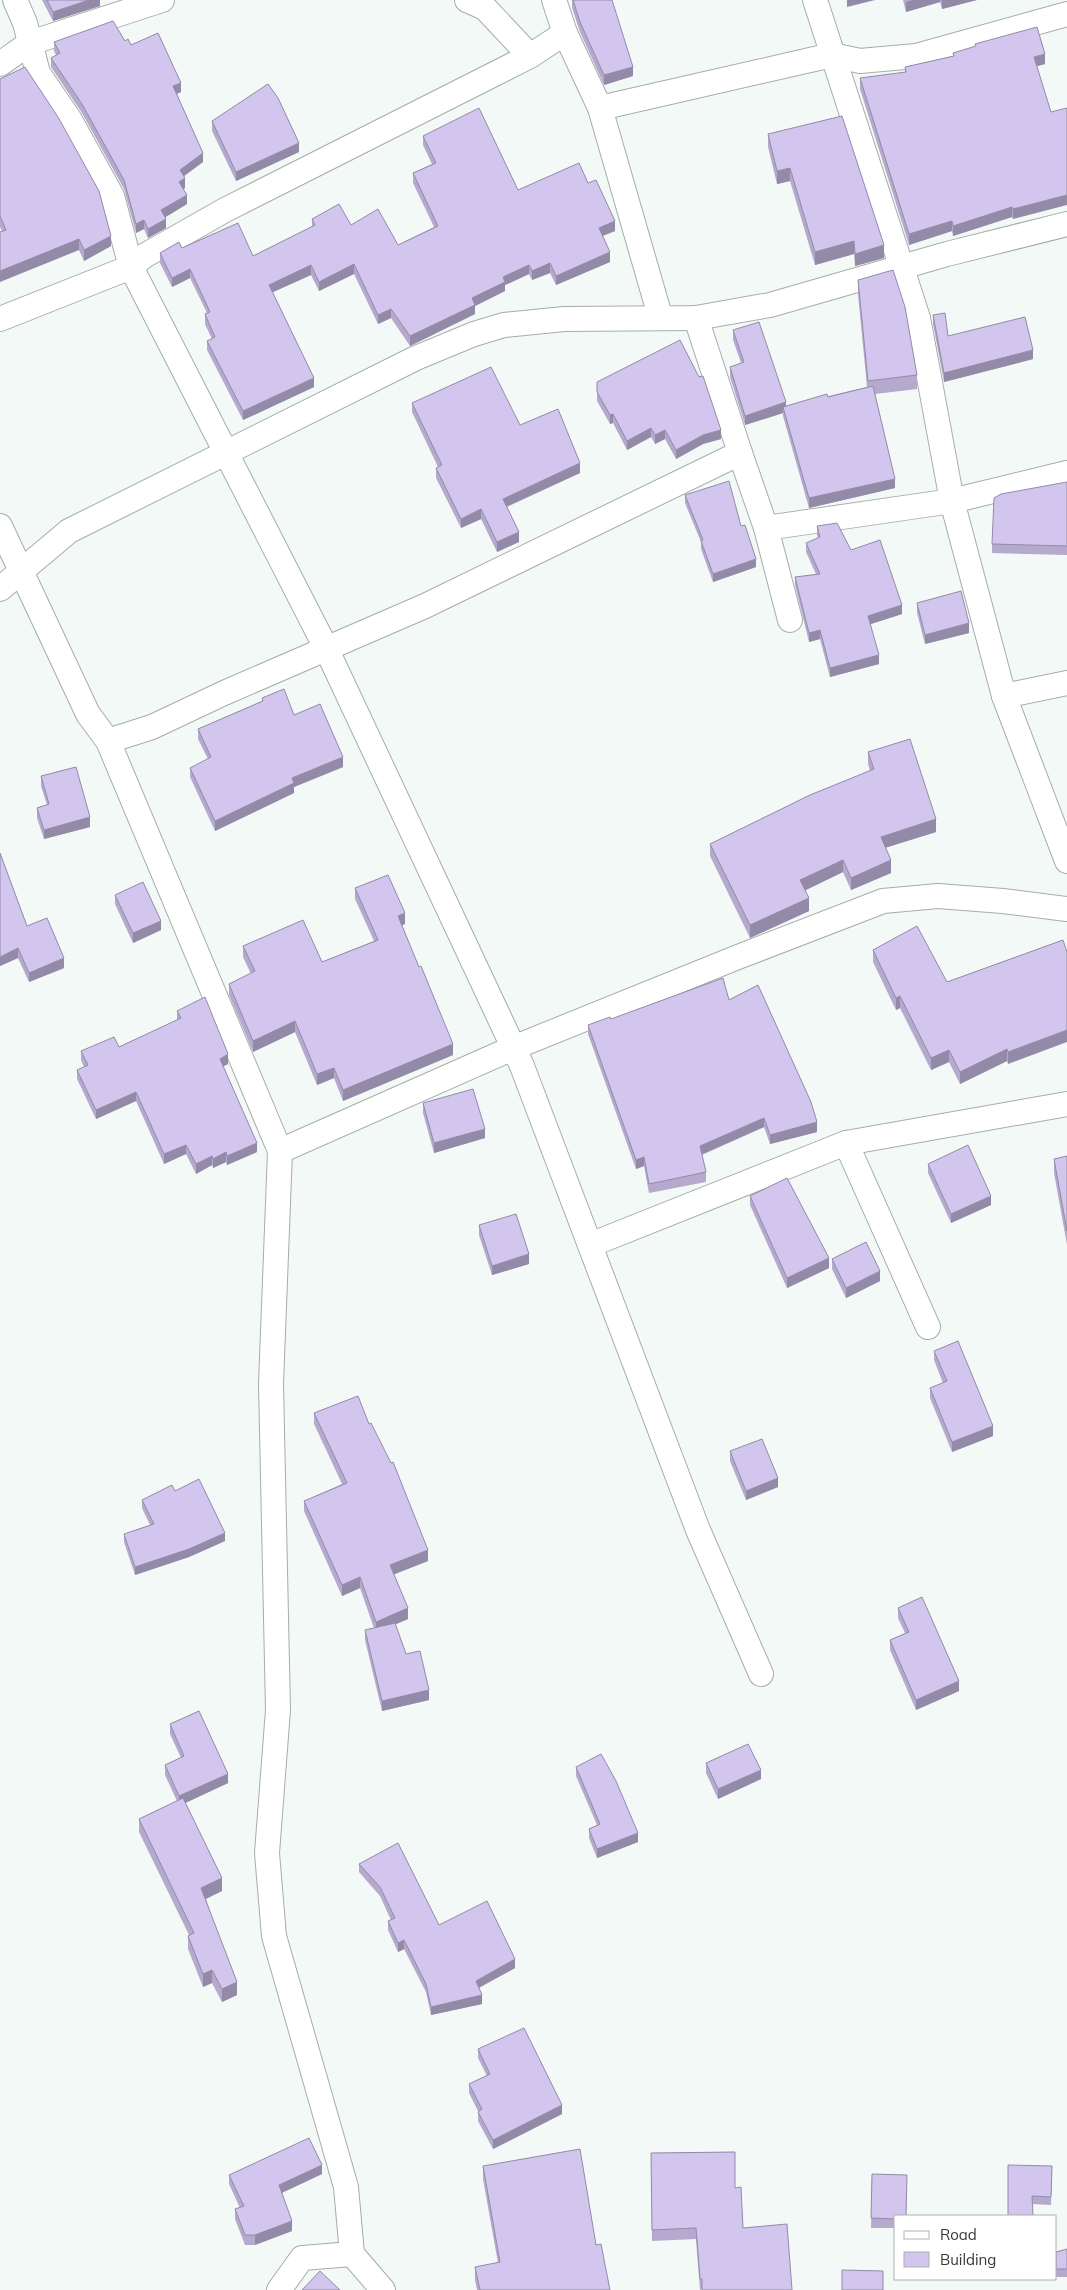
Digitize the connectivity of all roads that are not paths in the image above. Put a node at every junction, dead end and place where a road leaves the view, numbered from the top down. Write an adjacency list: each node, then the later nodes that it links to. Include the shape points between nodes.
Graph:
1 (15, 0): 8 (street)
2 (162, 0): 8 (street)
3 (467, 0): 10 (street, via 485,8)
4 (554, 0): 7 (street)
5 (815, 0): 9 (street)
6 (1067, 14): 9 (street, via 916,56 860,61)
7 (565, 33): 10 (street); 12 (street)
8 (30, 43): 11 (street); 14 (street, via 42,80 70,120 112,196)
9 (832, 55): 12 (street); 15 (street)
10 (530, 56): 14 (street, via 225,210 144,256)
11 (0, 64)
12 (600, 108): 16 (street)
13 (1067, 224): 15 (street)
14 (131, 267): 18 (street); 19 (street)
15 (900, 268): 17 (street, via 770,306); 22 (street, via 918,318)
16 (660, 316): 17 (street); 19 (street, via 564,319 504,325 481,332 416,358)
17 (696, 318): 20 (street)
18 (0, 319)
19 (226, 453): 25 (street, via 69,531); 28 (street)
20 (740, 454): 24 (street); 28 (street, via 426,606)
21 (1067, 473): 22 (street)
22 (952, 501): 24 (street); 30 (street)
23 (0, 526): 25 (street)
24 (766, 528): 27 (street)
25 (22, 571): 26 (street); 31 (street, via 88,714)
26 (0, 589)
27 (790, 620)
28 (326, 648): 31 (street, via 152,727); 34 (street)
29 (1067, 683): 30 (street)
30 (1004, 696): 32 (street)
31 (108, 741): 37 (street)
32 (1067, 861)
33 (1067, 909): 34 (street, via 938,896 883,901)
34 (513, 1048): 37 (street); 38 (street)
35 (1067, 1104): 36 (street)
36 (846, 1142): 38 (street); 39 (street)
37 (280, 1151): 41 (street, via 271,1384 278,1710 267,1853 274,1936 346,2187)
38 (590, 1245): 40 (street, via 698,1530)
39 (928, 1327)
40 (762, 1674)
41 (352, 2254): 42 (street, via 302,2258); 43 (street)
42 (279, 2290)
43 (384, 2290)

